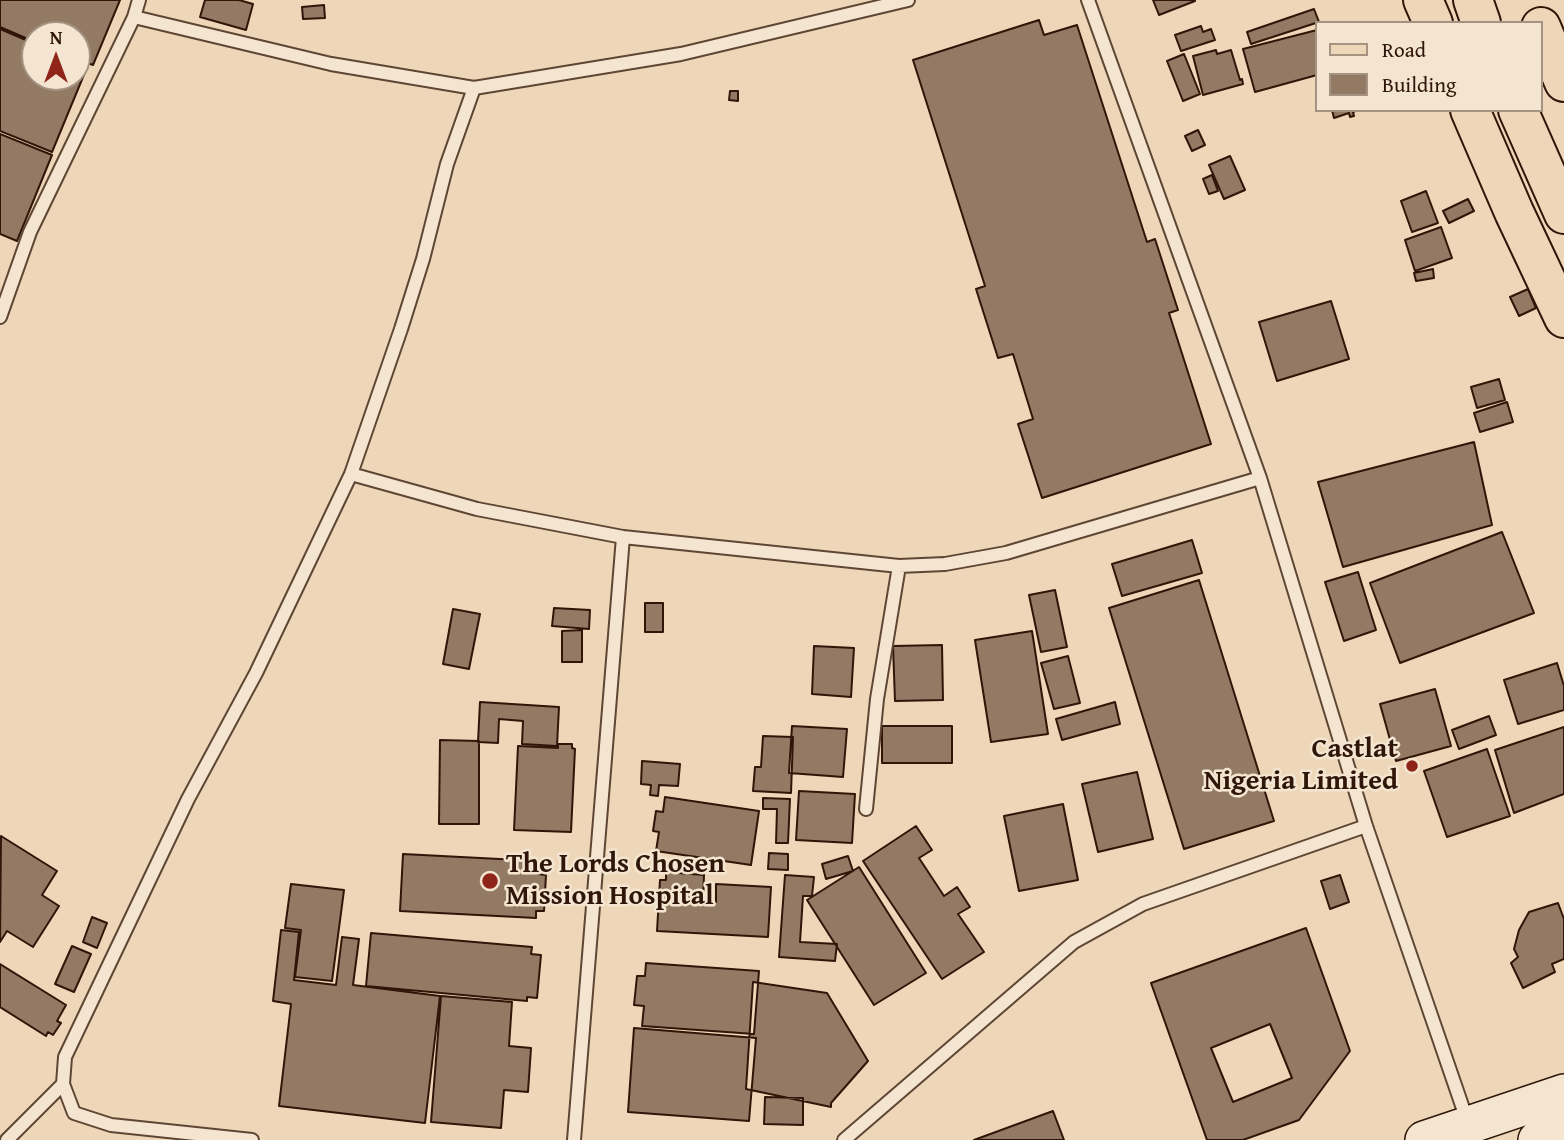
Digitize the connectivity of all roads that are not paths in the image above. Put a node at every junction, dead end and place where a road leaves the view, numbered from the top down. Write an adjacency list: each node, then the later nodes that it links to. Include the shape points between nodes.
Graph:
1 (139, 0): 7 (lane)
2 (908, 0): 13 (lane, via 681,54)
3 (1088, 0): 20 (lane)
4 (1423, 0): 8 (main road)
5 (1473, 0): 9 (main road)
6 (1531, 0): 10 (main road)
7 (134, 17): 13 (lane, via 331,64); 17 (lane, via 30,232)
8 (1432, 21)
9 (1481, 21)
10 (1539, 21)
11 (1543, 32): 12 (main road)
12 (1564, 82)
13 (474, 89): 19 (lane, via 447,164 405,317)
14 (1471, 112): 18 (main road)
15 (1519, 112): 16 (main road)
16 (1564, 214)
17 (0, 317)
18 (1564, 318)
19 (351, 474): 21 (lane, via 477,509); 25 (lane, via 74,1037 65,1057)
20 (1260, 478): 22 (lane, via 1006,553 945,564); 24 (lane)
21 (623, 537): 22 (lane); 31 (lane)
22 (899, 566): 23 (lane, via 877,699)
23 (866, 809)
24 (1366, 826): 27 (lane); 32 (lane, via 1143,904 1074,942)
25 (63, 1084): 29 (lane); 30 (lane, via 74,1113 111,1125)
26 (1564, 1093): 27 (street)
27 (1468, 1124): 33 (street)
28 (1564, 1130): 34 (street)
29 (7, 1140)
30 (252, 1140)
31 (573, 1140)
32 (844, 1140)
33 (1424, 1140)
34 (1537, 1140)

